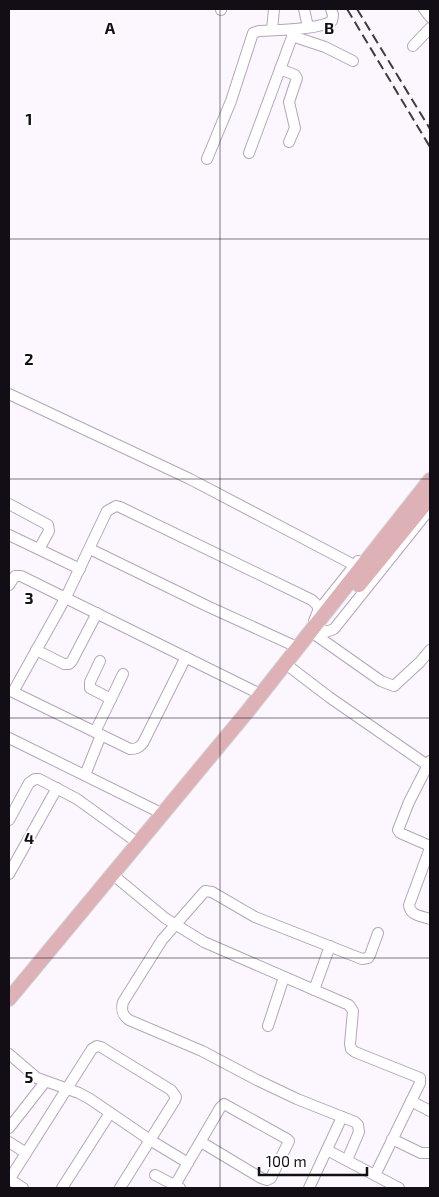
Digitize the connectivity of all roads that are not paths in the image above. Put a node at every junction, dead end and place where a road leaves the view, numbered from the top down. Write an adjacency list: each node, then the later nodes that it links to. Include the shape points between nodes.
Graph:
1 (274, 9): 8 (street)
2 (304, 9): 6 (street)
3 (331, 9): 6 (street, via 333,18 330,23)
4 (424, 9): 5 (street)
5 (430, 17)
6 (308, 27): 9 (street)
7 (430, 28): 10 (street)
8 (272, 30): 9 (street); 15 (street, via 253,33 231,101)
9 (294, 33): 11 (street); 12 (street)
10 (413, 46)
11 (353, 61)
12 (280, 69): 13 (street, via 297,78 289,102 295,128); 14 (street)
13 (289, 142)
14 (249, 153)
15 (207, 159)
16 (9, 394): 25 (street, via 190,479)
17 (430, 470): 25 (street)
18 (430, 480): 30 (main road)
19 (430, 498): 30 (main road)
20 (9, 504): 24 (street, via 48,525 49,530)
21 (430, 509): 30 (street, via 334,629 326,632)
22 (9, 535): 24 (street)
23 (90, 548): 26 (street); 30 (street, via 108,510 116,506 315,603); 31 (street)
24 (39, 549): 26 (street)
25 (354, 565): 30 (street)
26 (80, 569): 28 (street)
27 (9, 585): 28 (street, via 18,575)
28 (66, 597): 29 (street); 32 (street)
29 (97, 613): 32 (street, via 69,664); 34 (street)
30 (320, 625): 31 (main road); 33 (street, via 389,685 394,686); 36 (main road)
31 (299, 648): 39 (main road)
32 (36, 650): 38 (street)
33 (430, 650)
34 (186, 657): 39 (street); 41 (street, via 139,748 130,749)
35 (100, 661): 40 (street, via 90,688)
36 (291, 668): 43 (street); 51 (main road)
37 (123, 674): 40 (street)
38 (11, 691): 41 (street)
39 (260, 694): 46 (main road)
40 (111, 699): 41 (street)
41 (98, 734): 44 (street)
42 (9, 738): 44 (street)
43 (429, 764): 49 (street, via 398,830)
44 (85, 775): 46 (street)
45 (57, 788): 47 (street, via 39,779 32,780); 48 (street); 50 (street)
46 (163, 814): 48 (main road)
47 (9, 820)
48 (138, 843): 58 (main road)
49 (430, 847): 52 (street, via 409,910)
50 (9, 874)
51 (118, 879): 53 (street); 59 (main road)
52 (430, 919)
53 (174, 924): 55 (street, via 208,890 254,917); 56 (street, via 204,942); 67 (street, via 123,1002 123,1016)
54 (378, 933): 55 (street, via 370,955 365,959)
55 (330, 946): 57 (street)
56 (284, 977): 57 (street); 60 (street)
57 (314, 990): 64 (street, via 352,1008 350,1044 355,1052 420,1078)
58 (9, 999)
59 (9, 1010)
60 (268, 1026)
61 (9, 1054): 62 (street)
62 (45, 1082): 63 (street); 68 (street)
63 (67, 1089): 66 (street); 70 (street, via 97,1046 172,1090 175,1100); 74 (street)
64 (411, 1101): 65 (street); 69 (street)
65 (430, 1111)
66 (110, 1112): 70 (street); 83 (street)
67 (342, 1117): 73 (street); 76 (street, via 355,1122 360,1128)
68 (9, 1128)
69 (392, 1139): 75 (street, via 422,1153); 79 (street)
70 (150, 1140): 77 (street); 84 (street)
71 (9, 1142): 74 (street)
72 (201, 1142): 72 (street, via 267,1180 271,1178 289,1141 224,1104); 77 (street)
73 (328, 1150): 76 (street); 85 (street)
74 (26, 1153): 80 (street)
75 (430, 1153)
76 (347, 1160): 79 (street)
77 (188, 1163): 81 (street)
78 (156, 1175): 81 (street)
79 (375, 1175): 86 (street)
80 (9, 1180): 82 (street)
81 (178, 1187)
82 (23, 1188)
83 (62, 1188)
84 (120, 1188)
85 (310, 1188)
86 (399, 1188)

